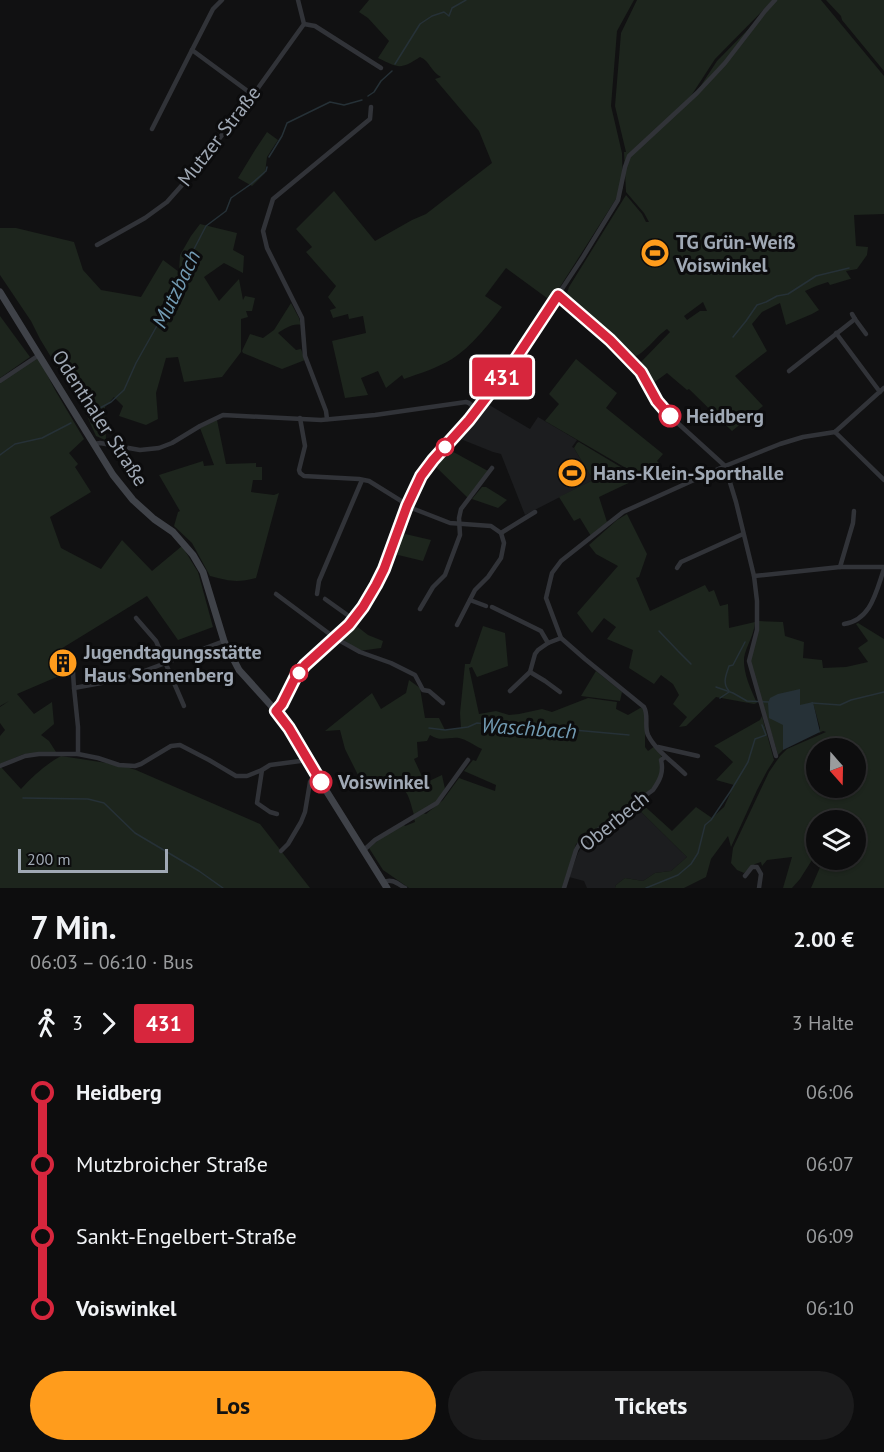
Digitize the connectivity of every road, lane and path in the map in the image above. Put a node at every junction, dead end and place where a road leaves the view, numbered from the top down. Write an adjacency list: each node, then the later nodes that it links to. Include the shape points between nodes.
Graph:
1 (222, 0): 5 (street, via 213,9)
2 (298, 0): 4 (street)
3 (775, 0): 12 (street, via 697,93 629,156 618,200)
4 (304, 24): 6 (street, via 315,26); 7 (street, Mutzer Straße)
5 (192, 50): 7 (street); 9 (street)
6 (381, 68)
7 (253, 95): 10 (street, Mutzer Straße, via 167,202)
8 (371, 107): 21 (street, via 370,119 273,199 263,231 267,248 302,318 305,356)
9 (152, 129)
10 (97, 245)
11 (0, 292): 15 (main road, Odenthaler Straße)
12 (558, 295): 19 (street, via 515,360); 24 (street, via 610,340 641,372 671,417)
13 (836, 333): 14 (street, via 854,316); 16 (street); 18 (street)
14 (866, 334)
15 (39, 355): 17 (street); 23 (main road, Odenthaler Straße)
16 (789, 371)
17 (0, 381)
18 (882, 390): 22 (street)
19 (476, 409): 21 (street, via 466,402); 28 (street, via 421,476)
20 (300, 418): 21 (street); 23 (street, via 223,415 159,448 140,450); 26 (street, via 305,446 299,468 302,474)
21 (327, 419)
22 (835, 432): 24 (street, via 781,443); 27 (street)
23 (94, 444): 49 (main road, Odenthaler Straße, via 133,500 173,532 193,555 203,572)
24 (725, 466): 33 (street); 48 (street, via 623,512 561,561 552,573 546,598)
25 (492, 468): 31 (street, via 461,509)
26 (362, 480): 28 (street, via 374,483); 39 (street)
27 (884, 480)
28 (407, 506): 31 (street); 44 (street, via 384,569)
29 (854, 511): 34 (street)
30 (536, 512): 32 (street)
31 (460, 524): 32 (street, via 491,526); 42 (street, via 460,535 445,575)
32 (501, 533): 41 (street, via 501,558)
33 (743, 534): 35 (street, via 681,562); 37 (street)
34 (840, 567): 36 (street); 37 (street)
35 (677, 568)
36 (884, 568): 45 (street, via 868,610)
37 (754, 576): 63 (street, via 757,630 749,662)
38 (276, 594): 47 (street)
39 (317, 594)
40 (326, 599): 44 (street)
41 (470, 600): 46 (street); 50 (street, via 541,631)
42 (420, 609)
43 (136, 618): 51 (street, via 156,641)
44 (353, 619): 47 (street)
45 (844, 624)
46 (457, 625)
47 (335, 638): 57 (street, via 415,675 423,690); 59 (street, via 296,676)
48 (561, 638): 50 (street); 60 (street, via 644,707 648,734)
49 (224, 642): 51 (street); 59 (main road, Odenthaler Straße, via 239,670)
50 (548, 643): 53 (street, via 535,654)
51 (165, 663): 54 (street, via 123,679); 58 (street)
52 (73, 672): 54 (street)
53 (530, 672): 55 (street); 56 (street)
54 (74, 688): 61 (street)
55 (510, 691)
56 (560, 692)
57 (443, 703)
58 (184, 706)
59 (276, 711): 65 (main road, Odenthaler Straße)
60 (658, 747): 62 (street); 64 (street)
61 (78, 754): 67 (street, via 39,753); 68 (street, via 135,766 180,744 236,776)
62 (698, 756)
63 (776, 756)
64 (665, 757): 70 (street); 77 (street, Oberbech, via 661,760 660,780 653,790 580,843)
65 (308, 760): 68 (street, via 270,765); 69 (main road, Odenthaler Straße)
66 (468, 760): 72 (street, via 437,803)
67 (0, 766)
68 (262, 770): 71 (street, via 257,803)
69 (315, 773): 72 (main road, Odenthaler Straße); 73 (street, via 309,782 301,822)
70 (685, 774)
71 (277, 814)
72 (364, 850): 75 (main road, Odenthaler Straße)
73 (281, 851)
74 (745, 876): 78 (street, via 757,867 761,874)
75 (385, 885): 76 (street, via 392,880)
76 (405, 888)
77 (564, 888)
78 (759, 888)

